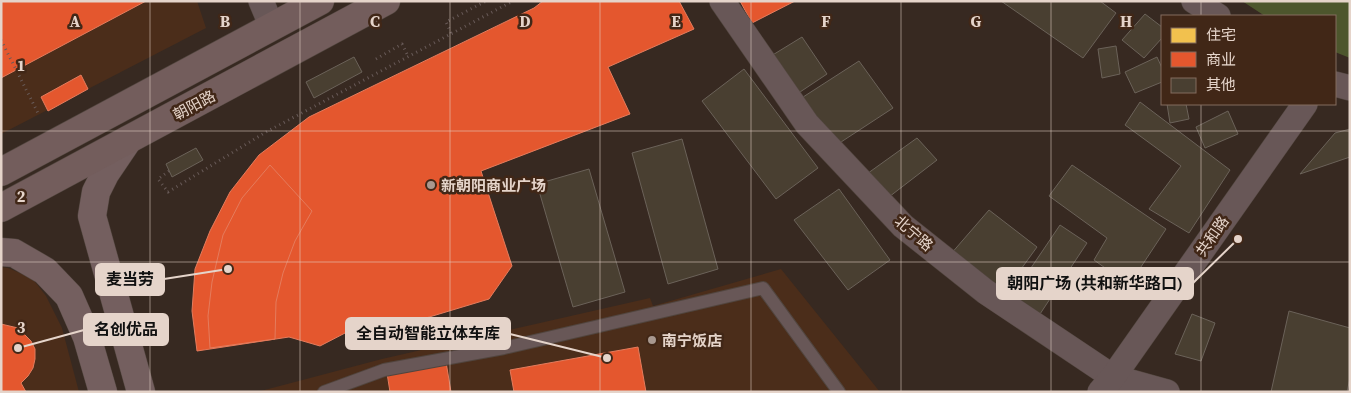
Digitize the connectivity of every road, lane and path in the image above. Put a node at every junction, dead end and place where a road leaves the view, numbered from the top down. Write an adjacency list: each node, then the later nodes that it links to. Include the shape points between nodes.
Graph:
1 (261, 1): 9 (street)
2 (320, 1): 9 (main road)
3 (386, 1): 18 (main road, 朝阳路)
4 (486, 1): 10 (path, via 446,22)
5 (513, 1): 10 (path)
6 (722, 1): 23 (street, 北宁路, via 807,124 903,226)
7 (1194, 1): 8 (street)
8 (1216, 15)
9 (272, 27): 20 (main road)
10 (451, 33): 12 (path)
11 (1, 40): 17 (path)
12 (408, 56): 13 (path, via 402,44); 19 (path, via 266,132 168,192 158,179)
13 (376, 59)
14 (1336, 84): 15 (street)
15 (1350, 88)
16 (1304, 105): 23 (street, 共和路)
17 (39, 115)
18 (128, 140): 21 (main road, 朝阳路); 25 (main road, via 96,192 92,216)
19 (169, 171)
20 (1, 172)
21 (1, 208)
22 (1, 252): 24 (main road, via 14,254 45,271 69,296 88,337)
23 (1107, 384): 28 (street, 北宁路)
24 (103, 392)
25 (141, 392)
26 (324, 392): 27 (lane, via 384,370 504,348 763,288)
27 (839, 392)
28 (1167, 392)

